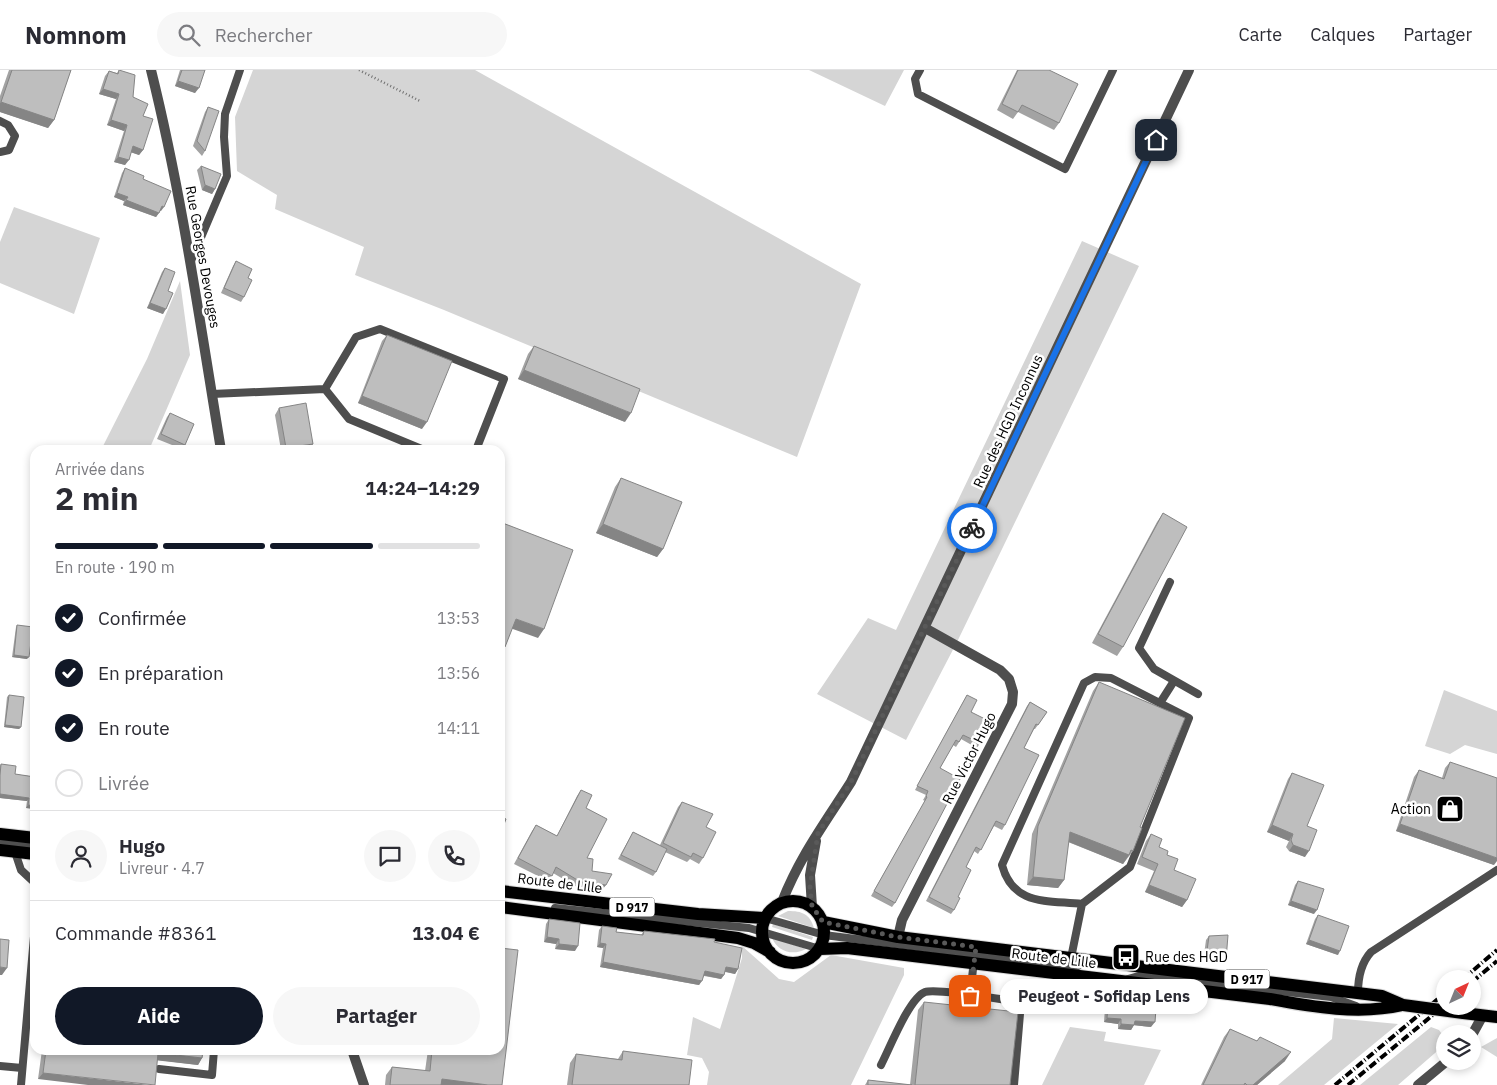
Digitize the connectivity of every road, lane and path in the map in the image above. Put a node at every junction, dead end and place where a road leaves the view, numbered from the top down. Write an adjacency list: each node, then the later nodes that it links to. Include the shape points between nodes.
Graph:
1 (150, 70): 10 (street, Rue Georges Devouges, via 166,133)
2 (240, 70): 10 (lane, via 225,114 226,176)
3 (359, 70): 7 (path)
4 (920, 70): 5 (lane, via 915,79 918,94 1065,169)
5 (1113, 70)
6 (1189, 70): 17 (street, Rue des HGD Inconnus)
7 (420, 101)
8 (0, 121): 9 (lane, via 8,125 15,136 9,150)
9 (0, 152)
10 (190, 262): 12 (street, Rue Georges Devouges)
11 (325, 388): 12 (lane); 14 (lane, via 348,419); 15 (lane, via 356,337 380,329 504,379)
12 (212, 394): 13 (street, Rue Georges Devouges)
13 (220, 445)
14 (412, 445)
15 (478, 445)
16 (1170, 582): 18 (lane, via 1139,648 1154,669)
17 (924, 628): 21 (street, Rue des HGD Inconnus, via 851,782); 39 (street, Rue Victor Hugo, via 1000,670 1009,679 1012,704 902,920)
18 (1174, 680): 19 (lane); 20 (lane)
19 (1198, 694)
20 (1160, 703): 33 (lane, via 1189,718 1183,738 1130,867); 33 (lane, via 1111,678 1095,677 1084,683 1006,852 1002,865 1006,879 1015,891 1027,898)
21 (818, 833): 32 (street, Rue des HGD Inconnus); 34 (street, Rue des HGD Inconnus, via 810,875)
22 (0, 834): 23 (main road)
23 (30, 837)
24 (0, 842): 25 (lane)
25 (30, 845)
26 (0, 850): 27 (main road)
27 (15, 852): 28 (main road); 30 (lane, via 21,870)
28 (30, 854)
29 (1497, 870): 46 (lane, via 1371,952 1364,959)
30 (30, 878)
31 (505, 893): 37 (main road, Route de Lille / D 917)
32 (782, 902): 34 (main road, via 798,900); 37 (main road, via 770,911)
33 (1082, 904): 43 (lane)
34 (812, 906): 38 (main road)
35 (505, 908): 36 (main road, D 917)
36 (531, 911): 37 (lane, via 550,908); 41 (main road, D 917, via 738,938)
37 (764, 924): 38 (lane); 40 (lane); 41 (main road, via 763,938)
38 (824, 928): 39 (main road, Route de Lille / D 917); 40 (main road); 42 (lane)
39 (898, 937): 42 (main road, Route de Lille / D 917)
40 (820, 949): 41 (main road, via 796,963 782,960); 42 (main road, Route de Lille / D 917)
41 (770, 952)
42 (975, 955): 43 (main road, Route de Lille / D 917); 44 (lane, via 1076,967); 47 (lane); 48 (main road, Route de Lille / D 917, via 1122,981 1307,1006 1380,1010)
43 (1071, 958): 44 (main road, Route de Lille / D 917)
44 (1088, 960): 46 (main road, Route de Lille / D 917)
45 (30, 981): 56 (lane)
46 (1358, 992): 48 (main road, Route de Lille / D 917, via 1382,996)
47 (970, 996): 54 (lane, via 924,992 907,1013); 61 (lane, via 1021,1002)
48 (1403, 1005): 49 (main road, Route de Lille / D 917, bridge)
49 (1483, 1015): 50 (main road, Route de Lille / D 917); 51 (street)
50 (1497, 1017)
51 (1478, 1025)
52 (214, 1055): 57 (lane, via 212,1076)
53 (354, 1055): 60 (street)
54 (881, 1065)
55 (0, 1066): 56 (lane)
56 (22, 1068): 59 (lane)
57 (159, 1070)
58 (1436, 1070): 62 (street)
59 (21, 1085)
60 (364, 1085)
61 (1014, 1085)
62 (1418, 1085)

